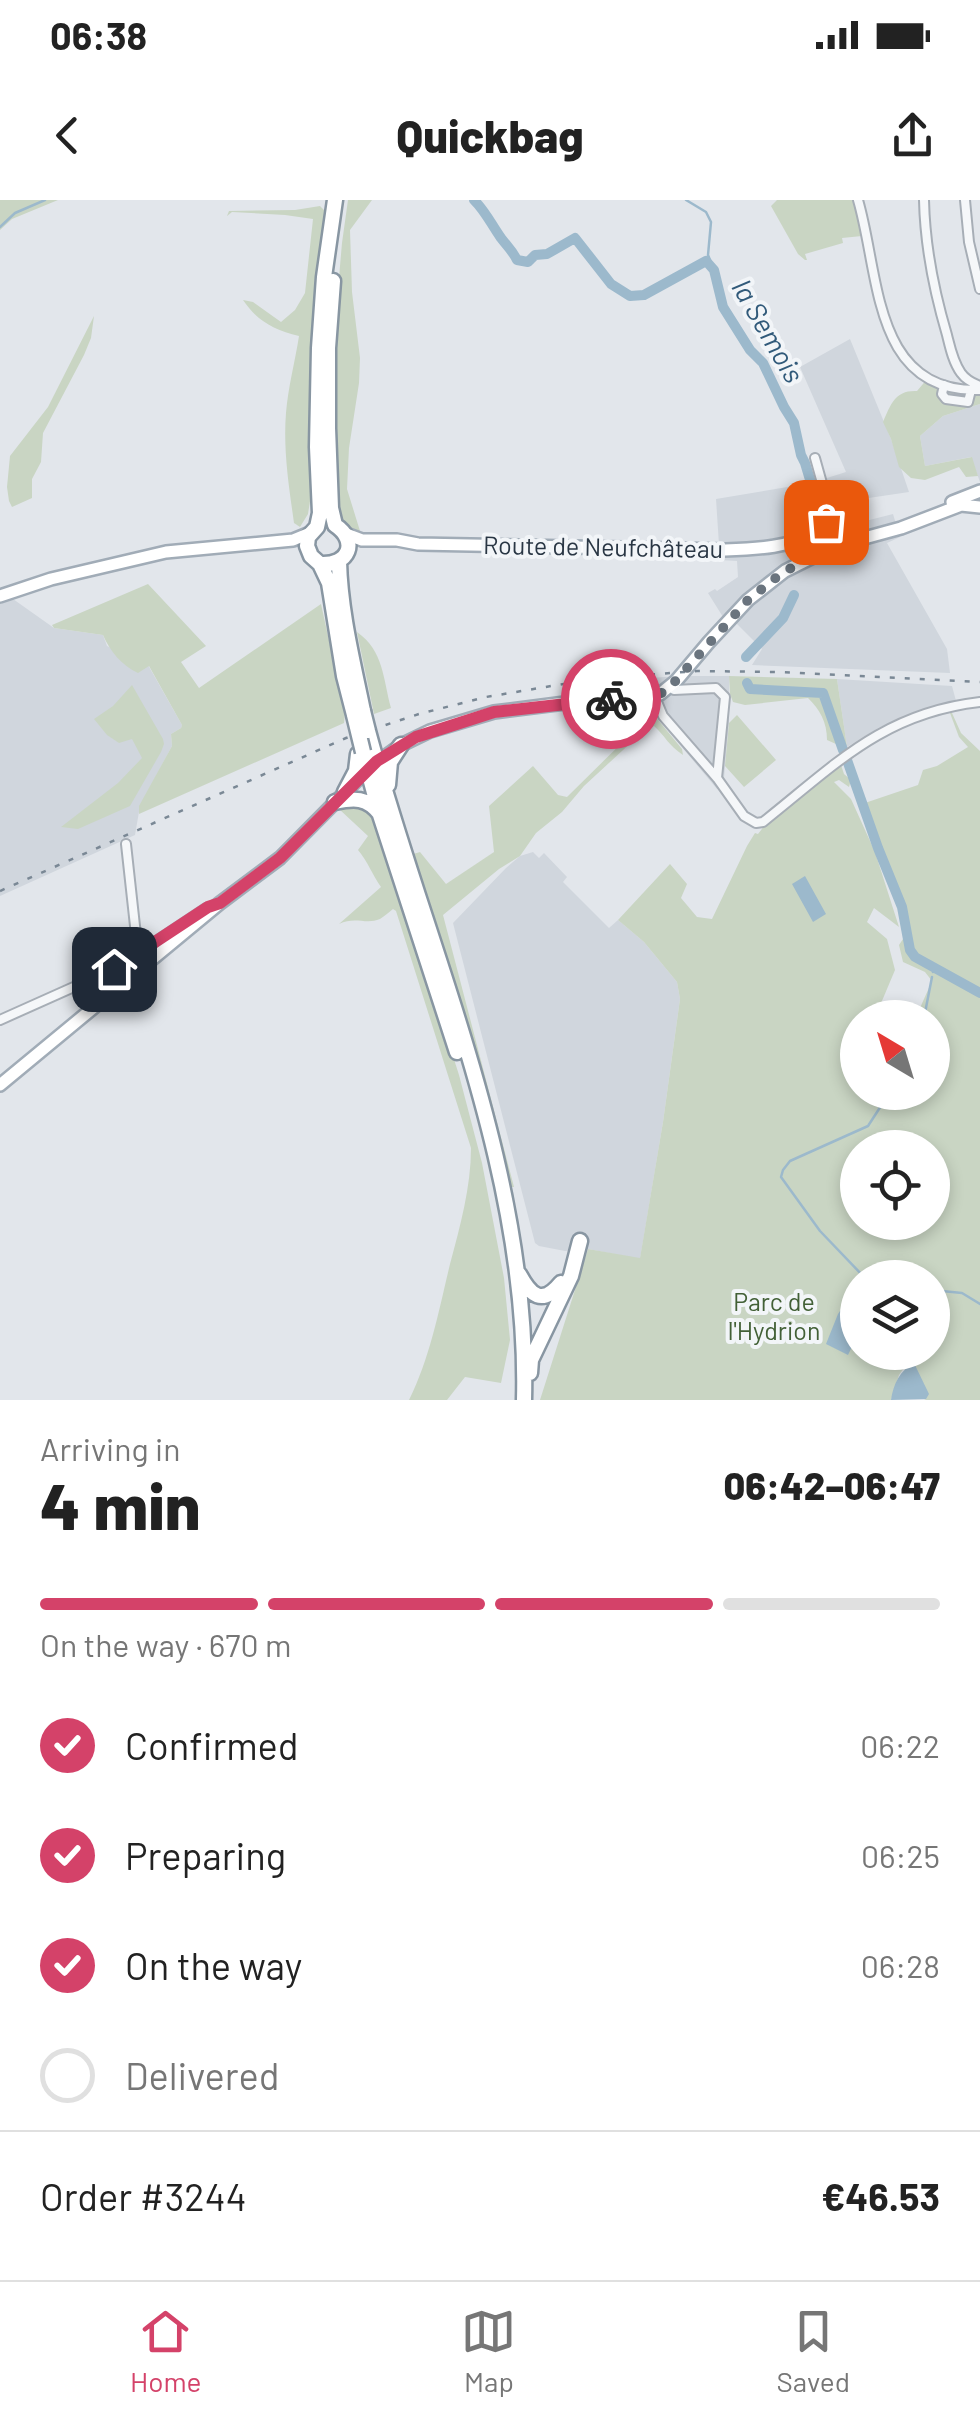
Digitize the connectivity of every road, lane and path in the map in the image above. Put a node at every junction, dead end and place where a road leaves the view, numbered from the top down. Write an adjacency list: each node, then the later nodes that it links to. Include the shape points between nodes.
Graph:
1 (335, 200): 10 (highway, via 320,311 320,513)
2 (344, 200): 11 (highway, via 328,348 329,484)
3 (858, 200): 7 (street, via 888,333 899,351 923,375)
4 (924, 200): 7 (street, via 943,322 957,367)
5 (965, 200): 6 (street)
6 (980, 289)
7 (977, 389)
8 (815, 458): 13 (street, via 827,501)
9 (977, 500): 13 (main road)
10 (314, 530): 11 (highway, via 326,524); 12 (main road); 16 (highway)
11 (340, 530): 14 (main road, Route de Neufchâteau, via 362,540); 17 (highway)
12 (272, 542): 16 (main road); 20 (main road, via 166,552)
13 (820, 542): 15 (main road, Route de Neufchâteau); 19 (main road)
14 (412, 544): 15 (main road, Route de Neufchâteau); 17 (main road, Route de Neufchâteau, via 364,547)
15 (767, 548): 19 (main road, via 784,554)
16 (308, 551): 18 (highway)
17 (343, 557): 18 (highway); 23 (highway, via 340,582)
18 (320, 564): 23 (highway)
19 (785, 571): 21 (main road, via 748,600)
20 (0, 596)
21 (658, 696): 25 (main road, via 494,712); 27 (street, via 663,716); 27 (street, via 716,688 725,697)
22 (980, 702): 27 (street, via 877,734 763,822 744,816)
23 (358, 713): 24 (highway, bridge)
24 (363, 731): 26 (highway, bridge); 26 (highway)
25 (401, 745): 26 (highway); 28 (highway, via 390,762)
26 (370, 755): 28 (highway); 29 (highway); 30 (highway)
27 (717, 778)
28 (386, 793): 35 (highway, via 471,1066)
29 (340, 797): 30 (highway, via 366,801); 32 (main road, via 280,858)
30 (380, 815): 36 (highway, via 487,1162 502,1230)
31 (126, 844): 32 (street)
32 (144, 958): 33 (street); 34 (main road)
33 (0, 1020)
34 (0, 1084)
35 (517, 1270): 36 (highway); 36 (highway, via 534,1295 552,1293 580,1242)
36 (521, 1398)

